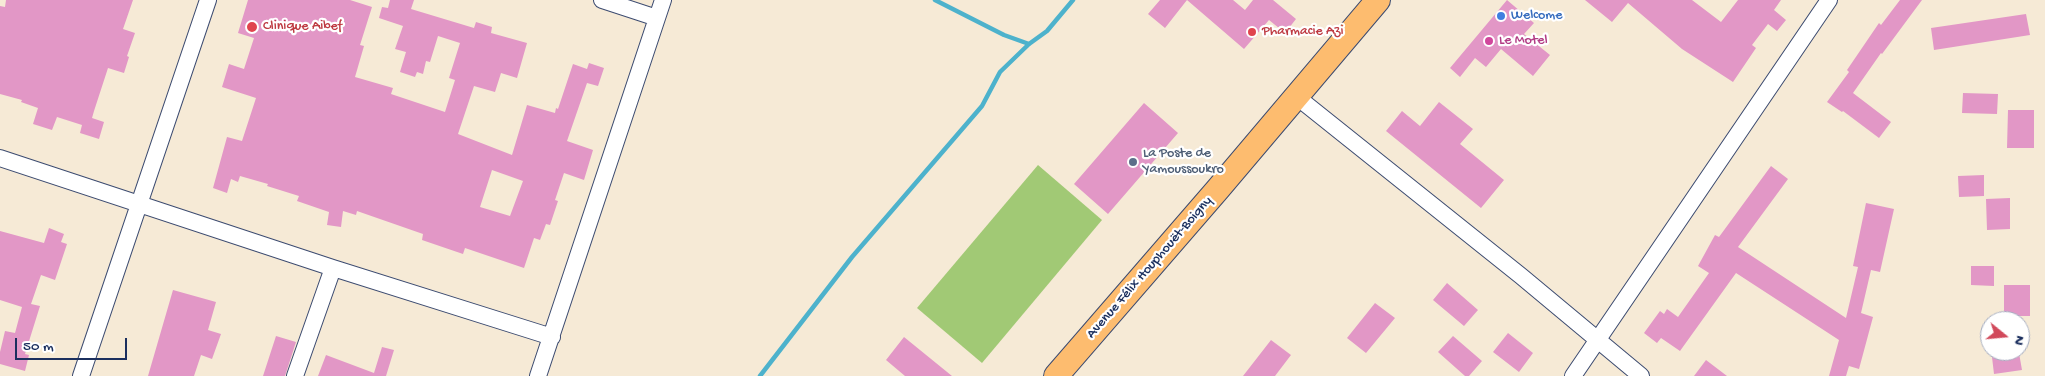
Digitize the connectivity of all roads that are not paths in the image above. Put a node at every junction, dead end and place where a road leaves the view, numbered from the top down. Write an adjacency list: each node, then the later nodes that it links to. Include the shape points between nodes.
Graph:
1 (208, 0): 9 (street)
2 (602, 0): 6 (street)
3 (663, 0): 6 (street)
4 (1378, 0): 7 (highway, Avenue Félix Houphouët-Boigny)
5 (1829, 0): 12 (street)
6 (657, 18): 11 (street)
7 (1297, 97): 12 (street); 16 (highway, Avenue Félix Houphouët-Boigny)
8 (0, 158): 9 (street)
9 (140, 203): 10 (street); 13 (street)
10 (332, 268): 11 (street); 14 (street)
11 (552, 338): 15 (street)
12 (1597, 340): 17 (street); 18 (street)
13 (81, 376)
14 (295, 376)
15 (538, 376)
16 (1056, 376)
17 (1573, 376)
18 (1641, 376)

